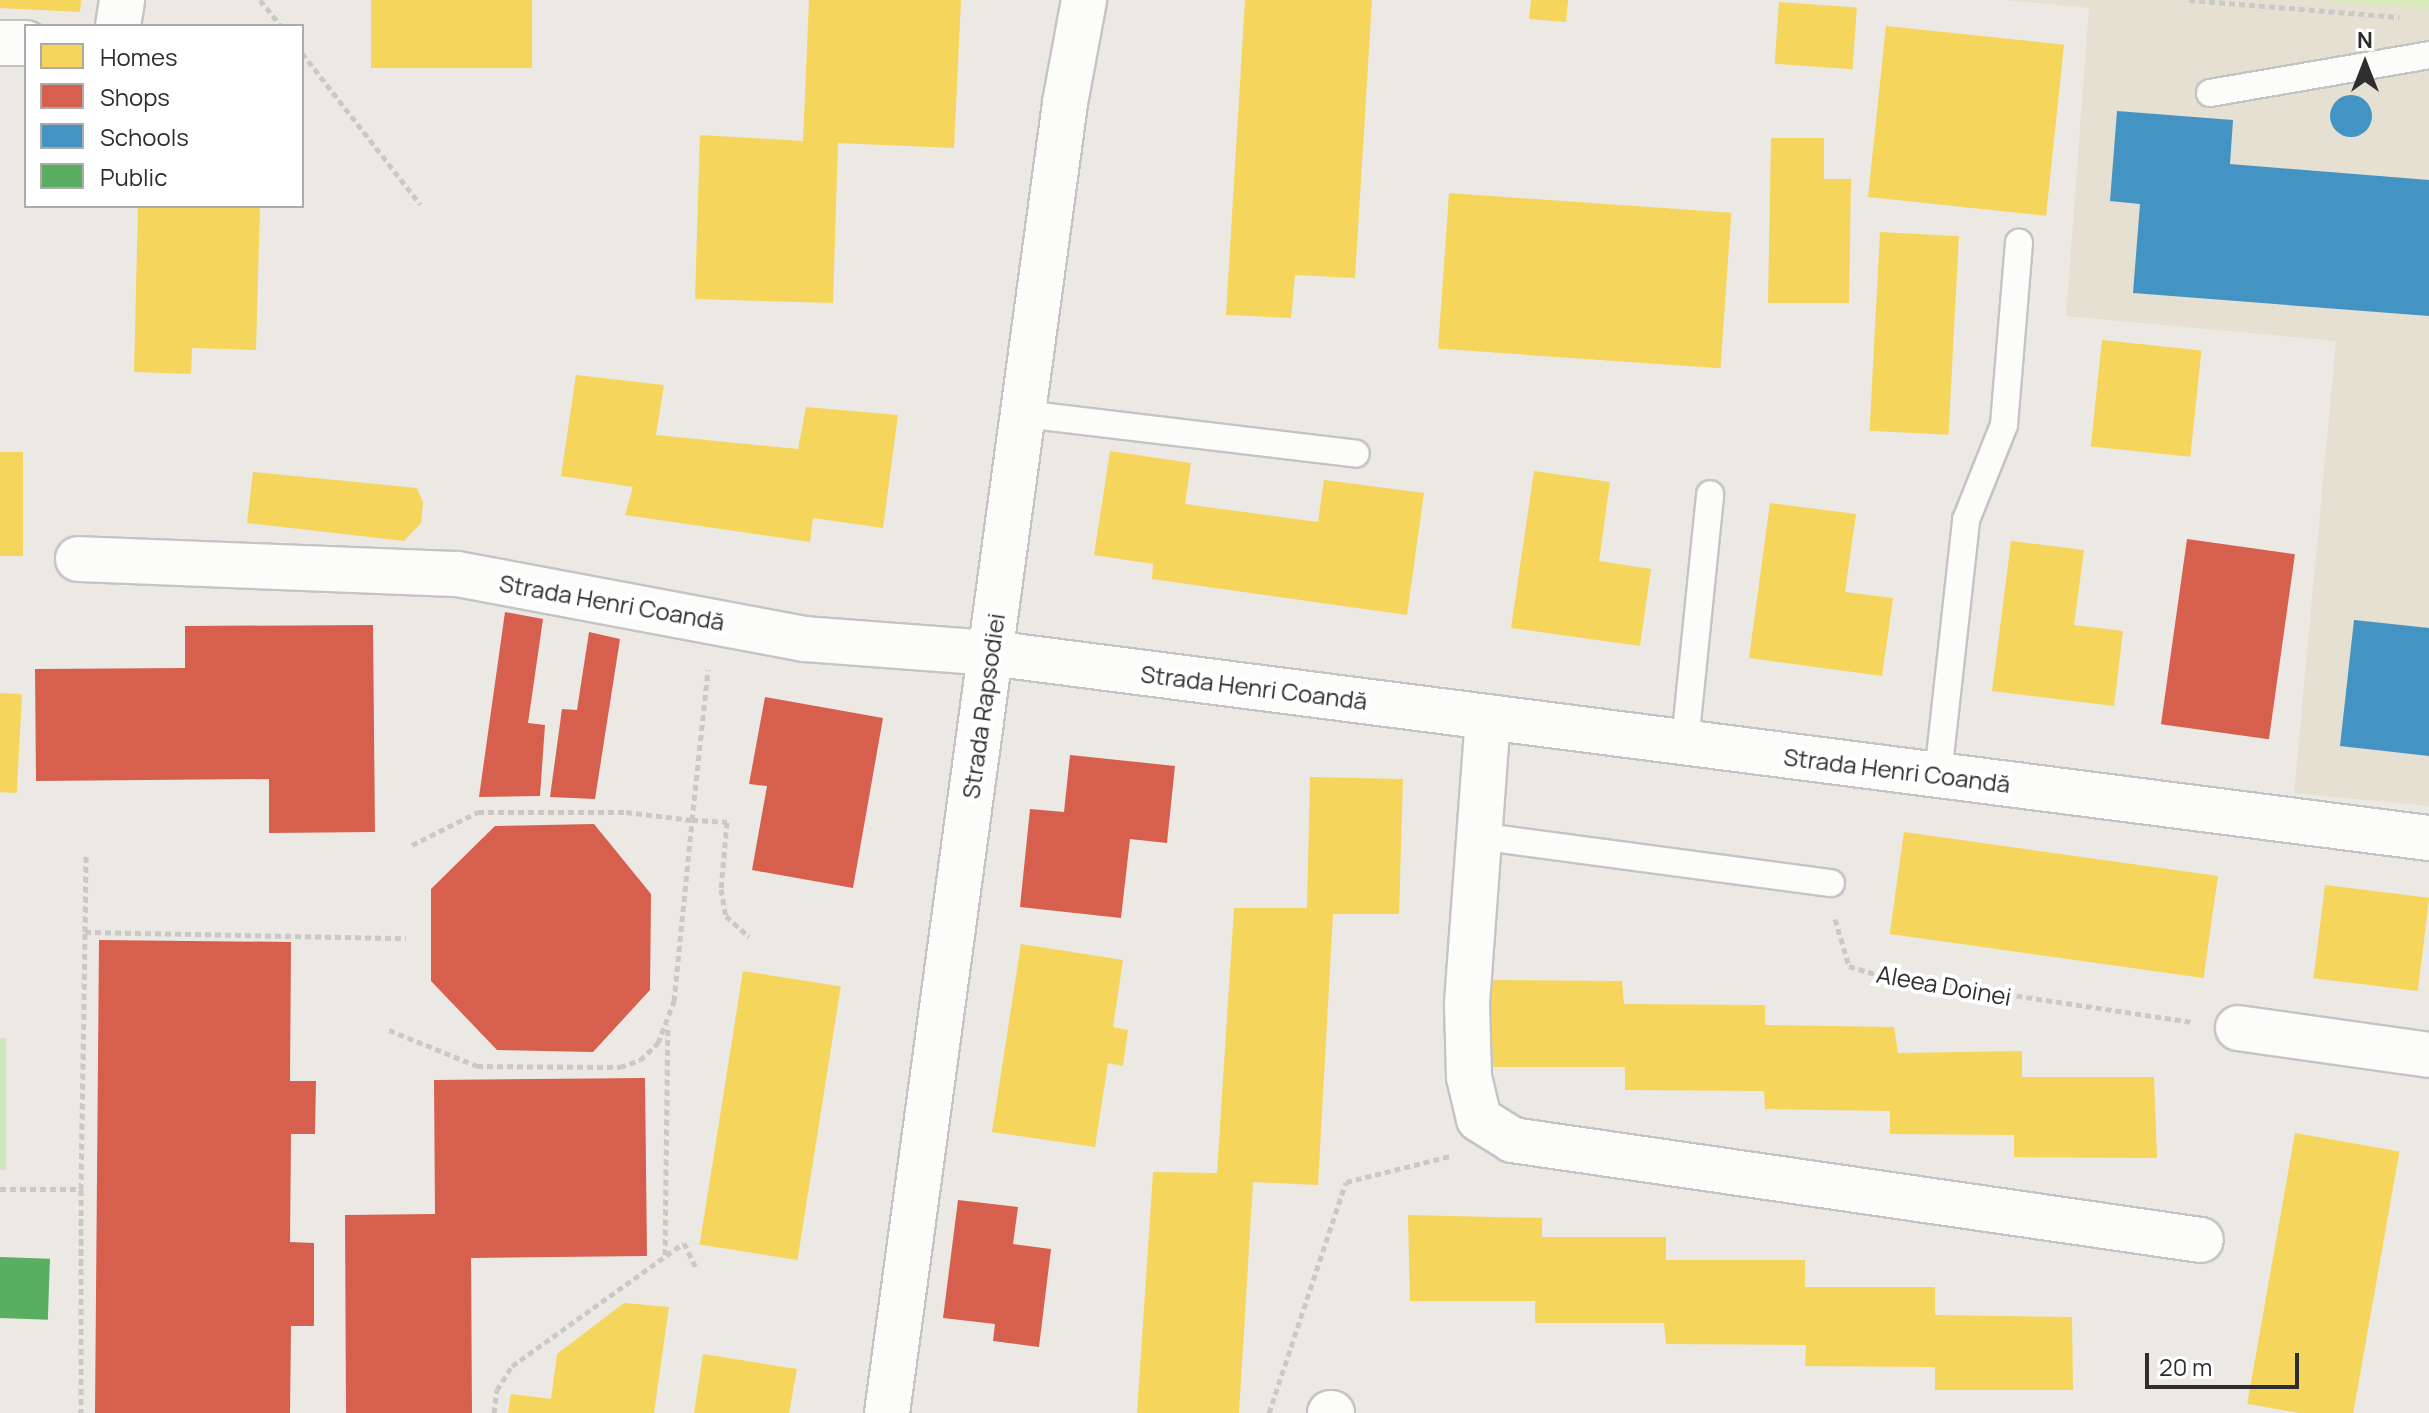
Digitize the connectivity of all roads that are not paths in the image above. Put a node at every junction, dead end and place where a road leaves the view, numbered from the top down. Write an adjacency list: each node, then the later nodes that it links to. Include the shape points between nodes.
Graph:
1 (122, 0): 3 (street)
2 (1084, 0): 9 (street, Strada Rapsodiei)
3 (118, 24)
4 (0, 43): 5 (street)
5 (24, 43)
6 (2429, 55): 7 (lane)
7 (2210, 93)
8 (2019, 243): 16 (lane, via 2004,425 1966,520)
9 (1023, 414): 10 (lane); 13 (street, Strada Rapsodiei)
10 (1356, 454)
11 (1710, 494): 15 (lane)
12 (78, 559): 13 (street, Strada Henri Coandă, via 457,574 805,639)
13 (990, 653): 14 (street, Strada Henri Coandă); 23 (street, Strada Rapsodiei)
14 (1488, 717): 15 (street, Strada Henri Coandă); 17 (street)
15 (1685, 742): 16 (street, Strada Henri Coandă)
16 (1938, 775): 18 (street, Strada Henri Coandă)
17 (1478, 836): 19 (lane); 22 (street, via 1467,1005 1469,1077 1479,1119 1512,1140)
18 (2429, 838)
19 (1831, 883)
20 (2238, 1028): 21 (street)
21 (2429, 1055)
22 (2201, 1240)
23 (887, 1413)

